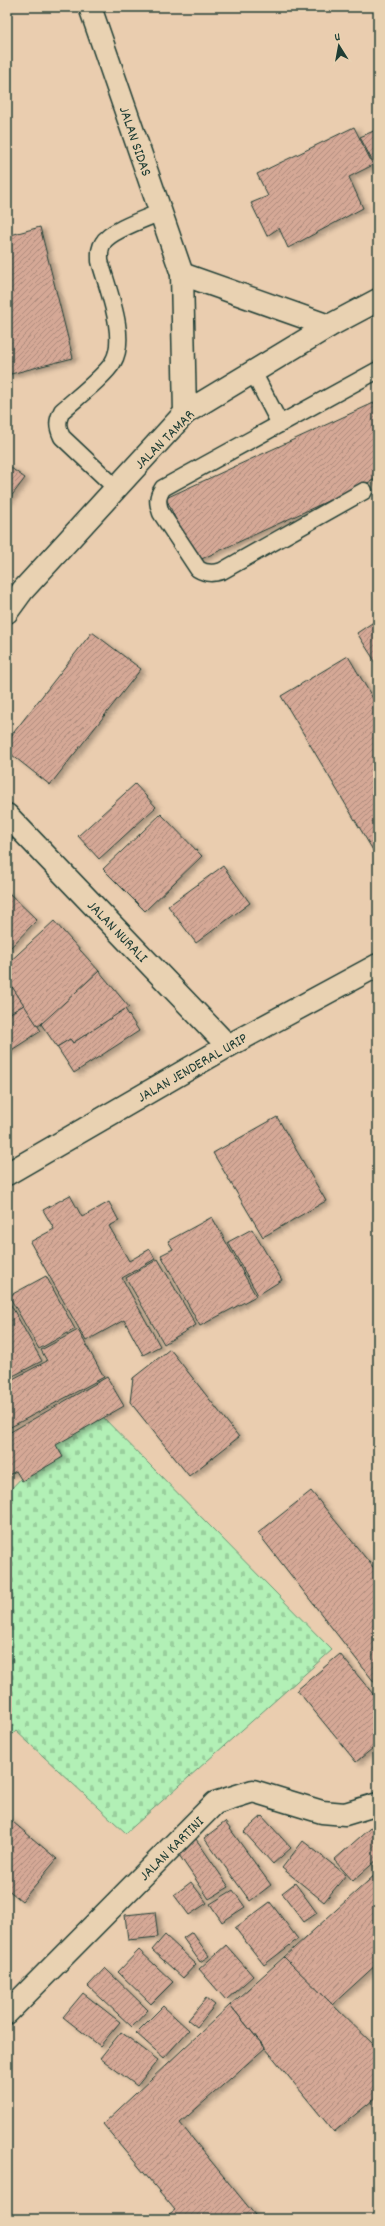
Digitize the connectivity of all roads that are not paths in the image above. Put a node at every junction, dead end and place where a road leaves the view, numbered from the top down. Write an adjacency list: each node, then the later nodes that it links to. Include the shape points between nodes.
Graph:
1 (90, 7): 2 (street, JALAN SIDAS)
2 (161, 212): 3 (street, JALAN SIDAS); 10 (lane, via 103,241 99,251 100,261 117,324 118,353 112,364 62,411 58,420 62,437)
3 (182, 274): 5 (street); 8 (street, JALAN SIDAS)
4 (378, 300): 5 (street, JALAN TAMAR)
5 (329, 326): 7 (street, JALAN TAMAR)
6 (378, 370): 9 (lane)
7 (252, 372): 8 (street, JALAN TAMAR); 9 (lane)
8 (185, 413): 10 (street, JALAN TAMAR)
9 (280, 424): 11 (lane, via 163,488 158,495 160,513 198,569 204,573 214,574 222,571)
10 (116, 488): 12 (street, JALAN TAMAR, via 23,590)
11 (364, 491)
12 (7, 612)
13 (7, 815): 15 (street, JALAN NURALI)
14 (378, 964): 15 (street, JALAN JENDERAL URIP)
15 (228, 1046): 16 (street, JALAN JENDERAL URIP)
16 (7, 1174)
17 (378, 1804): 18 (street, JALAN KARTINI, via 345,1814 322,1812 253,1791 215,1803)
18 (7, 2014)

